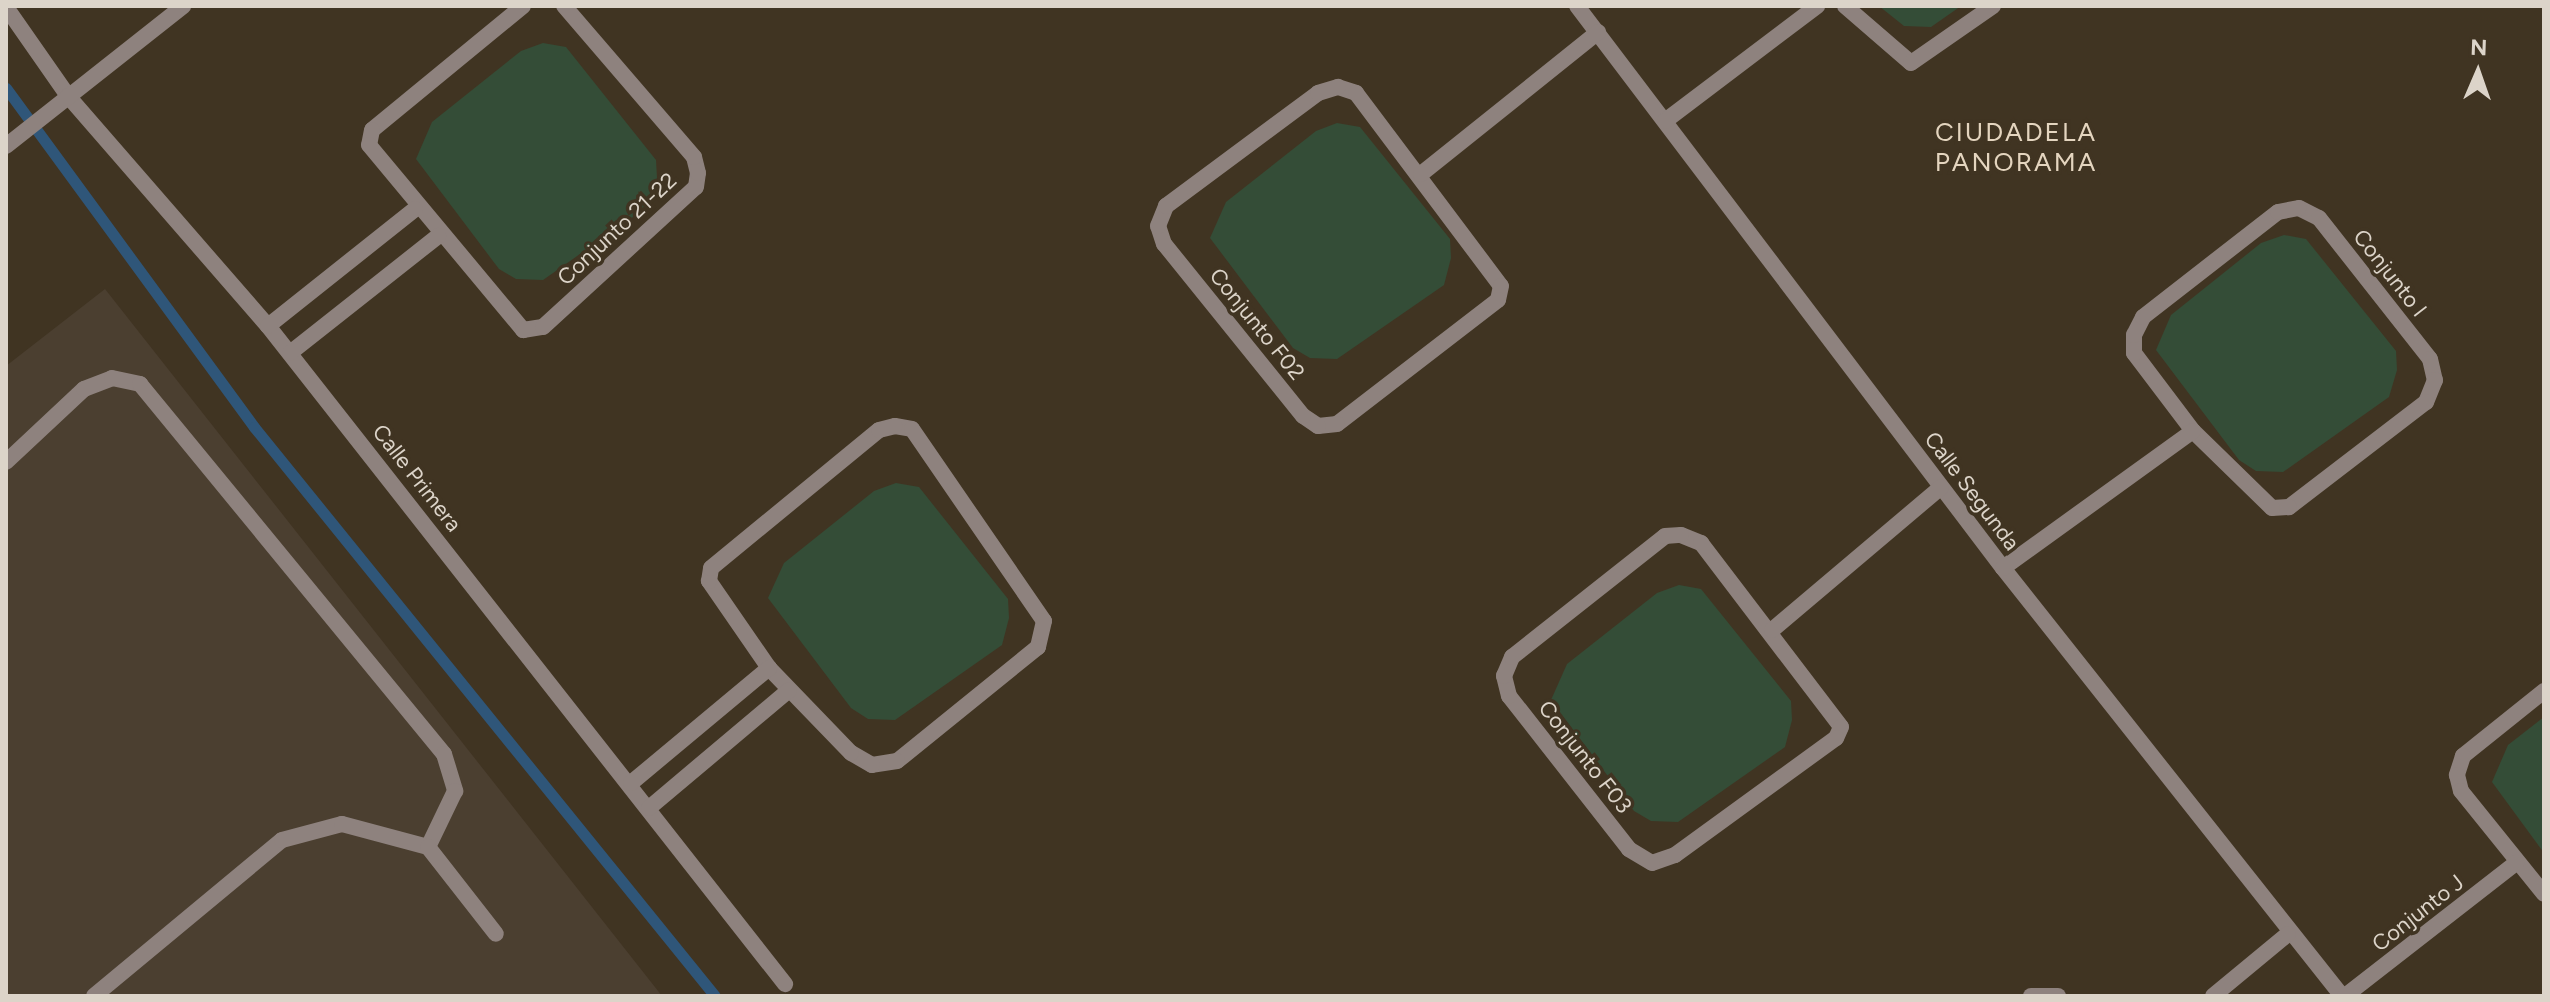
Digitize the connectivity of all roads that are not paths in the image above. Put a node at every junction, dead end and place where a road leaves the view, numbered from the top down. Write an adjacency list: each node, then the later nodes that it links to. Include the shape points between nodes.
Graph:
1 (183, 6): 10 (street)
2 (523, 6): 14 (street, Conjunto 21-22, via 372,130 376,159)
3 (564, 6): 15 (street, Conjunto 21-22, via 694,157 696,187 543,327 523,330 508,321)
4 (1577, 6): 9 (street, Calle Segunda)
5 (1817, 6): 11 (street)
6 (1845, 6): 7 (street, via 1911,63)
7 (1993, 6)
8 (6, 7): 10 (street, Calle Primera)
9 (1598, 32): 11 (street, Calle Segunda); 13 (street)
10 (68, 96): 12 (street); 16 (street, Calle Primera)
11 (1665, 121): 20 (street, Calle Segunda)
12 (6, 146)
13 (1421, 174): 13 (street, Conjunto F02, via 1356,93 1338,87 1318,93 1166,206 1158,226 1164,244 1303,416 1318,426 1337,424 1498,300 1496,270)
14 (415, 209): 15 (street, Conjunto 21-22); 16 (street)
15 (438, 236): 17 (street)
16 (268, 326): 17 (street, Calle Primera)
17 (290, 353): 26 (street, Calle Primera)
18 (2193, 431): 18 (street, Conjunto I, via 2256,500 2289,507 2426,402 2435,380 2430,359 2319,218 2299,208 2278,212 2143,317 2134,335 2134,353); 21 (street)
19 (6, 462): 28 (street, via 84,389 112,378 140,384 444,754 455,791)
20 (1941, 487): 21 (street, Calle Segunda); 22 (street)
21 (2003, 568): 32 (street, Calle Segunda)
22 (1772, 630): 22 (street, Conjunto F03, via 1701,543 1665,536 1512,657 1506,688 1629,849 1652,863 1675,855 1836,738 1839,715)
23 (769, 668): 24 (street); 24 (street, via 713,593 711,568 879,430 912,429 1039,607 1038,647 897,761 872,765 851,753); 26 (street)
24 (789, 690): 27 (street)
25 (2544, 691): 29 (street, via 2463,756 2457,775 2461,791)
26 (631, 783): 27 (street, Calle Primera)
27 (649, 808): 33 (street, Calle Primera)
28 (428, 847): 31 (street); 34 (street, via 342,824 282,840)
29 (2516, 863): 30 (street); 38 (street, Conjunto J)
30 (2544, 894)
31 (496, 934)
32 (2288, 934): 37 (street); 38 (street, Calle Segunda)
33 (785, 984)
34 (94, 996)
35 (2031, 996): 36 (street)
36 (2058, 996)
37 (2213, 996)
38 (2344, 996)

